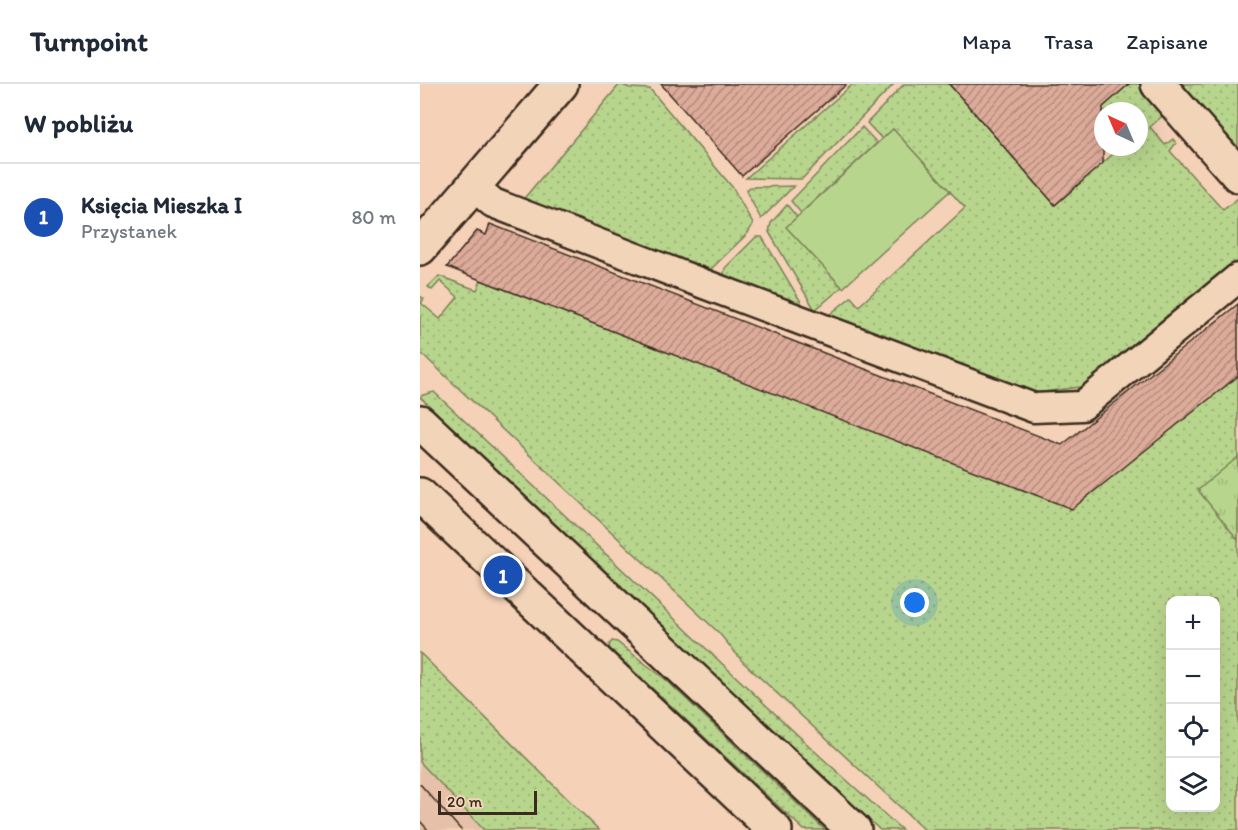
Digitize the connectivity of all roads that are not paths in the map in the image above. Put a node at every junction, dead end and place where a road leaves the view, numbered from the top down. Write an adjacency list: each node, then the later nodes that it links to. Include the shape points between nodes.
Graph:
1 (561, 84): 4 (street)
2 (1158, 84): 3 (street)
3 (1238, 175)
4 (473, 186): 5 (street); 6 (street, via 493,203 1034,408 1082,406)
5 (420, 248)
6 (1238, 278)
7 (420, 422): 10 (street)
8 (420, 495): 9 (street)
9 (775, 830)
10 (854, 830)

